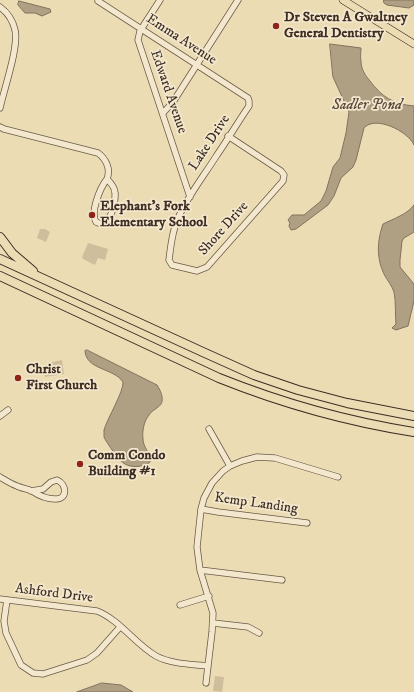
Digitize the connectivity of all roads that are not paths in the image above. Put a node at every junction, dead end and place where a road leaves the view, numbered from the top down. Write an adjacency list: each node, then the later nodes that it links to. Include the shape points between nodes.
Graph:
1 (160, 0): 6 (street, Edward Avenue)
2 (238, 0): 8 (street)
3 (343, 0): 7 (main road)
4 (98, 1): 6 (street, Emma Avenue)
5 (0, 7): 10 (street, via 12,20 16,36)
6 (141, 29): 8 (street, Emma Avenue); 11 (street, Edward Avenue, via 138,44)
7 (414, 44)
8 (196, 65): 9 (street, Emma Avenue); 11 (street, via 173,102)
9 (249, 101): 13 (street, Lake Drive)
10 (0, 108)
11 (163, 113): 15 (street, Edward Avenue)
12 (0, 126): 14 (street, via 98,153 107,164)
13 (228, 136): 15 (street, Lake Drive); 15 (street, Shore Drive, via 278,168 283,173 284,181 207,267 201,270 172,265 169,260 178,220)
14 (107, 179): 14 (street, via 100,190 94,215 96,222 101,224 109,219 115,195)
15 (190, 197)
16 (0, 237): 20 (highway, via 12,254)
17 (0, 259): 20 (highway)
18 (0, 276): 21 (highway)
19 (0, 280): 21 (highway)
20 (47, 280): 24 (highway, via 254,375 347,404)
21 (50, 299): 26 (highway, via 219,378 272,399 340,418)
22 (8, 410): 23 (street)
23 (0, 416)
24 (414, 416)
25 (209, 429): 27 (street)
26 (414, 432)
27 (230, 466): 29 (street, via 249,459 267,457); 31 (street, via 212,483)
28 (0, 477): 30 (street, via 15,486)
29 (338, 477)
30 (31, 491): 30 (street, via 60,499 65,489 57,480 43,489)
31 (201, 509): 32 (street, Kemp Landing); 33 (street, via 197,547)
32 (307, 523)
33 (200, 570): 34 (street); 35 (street)
34 (282, 580)
35 (208, 596): 38 (street); 39 (street)
36 (0, 599): 37 (street, Ashford Drive)
37 (7, 600): 40 (street, Ashford Drive, via 97,611); 40 (street, via 4,621 6,633 21,665 33,673 43,674 86,660 97,653)
38 (180, 605)
39 (213, 623): 41 (street, via 248,628); 42 (street)
40 (120, 626): 42 (street, Ashford Drive, via 157,656 177,662)
41 (259, 633)
42 (208, 666): 43 (street)
43 (206, 683)

